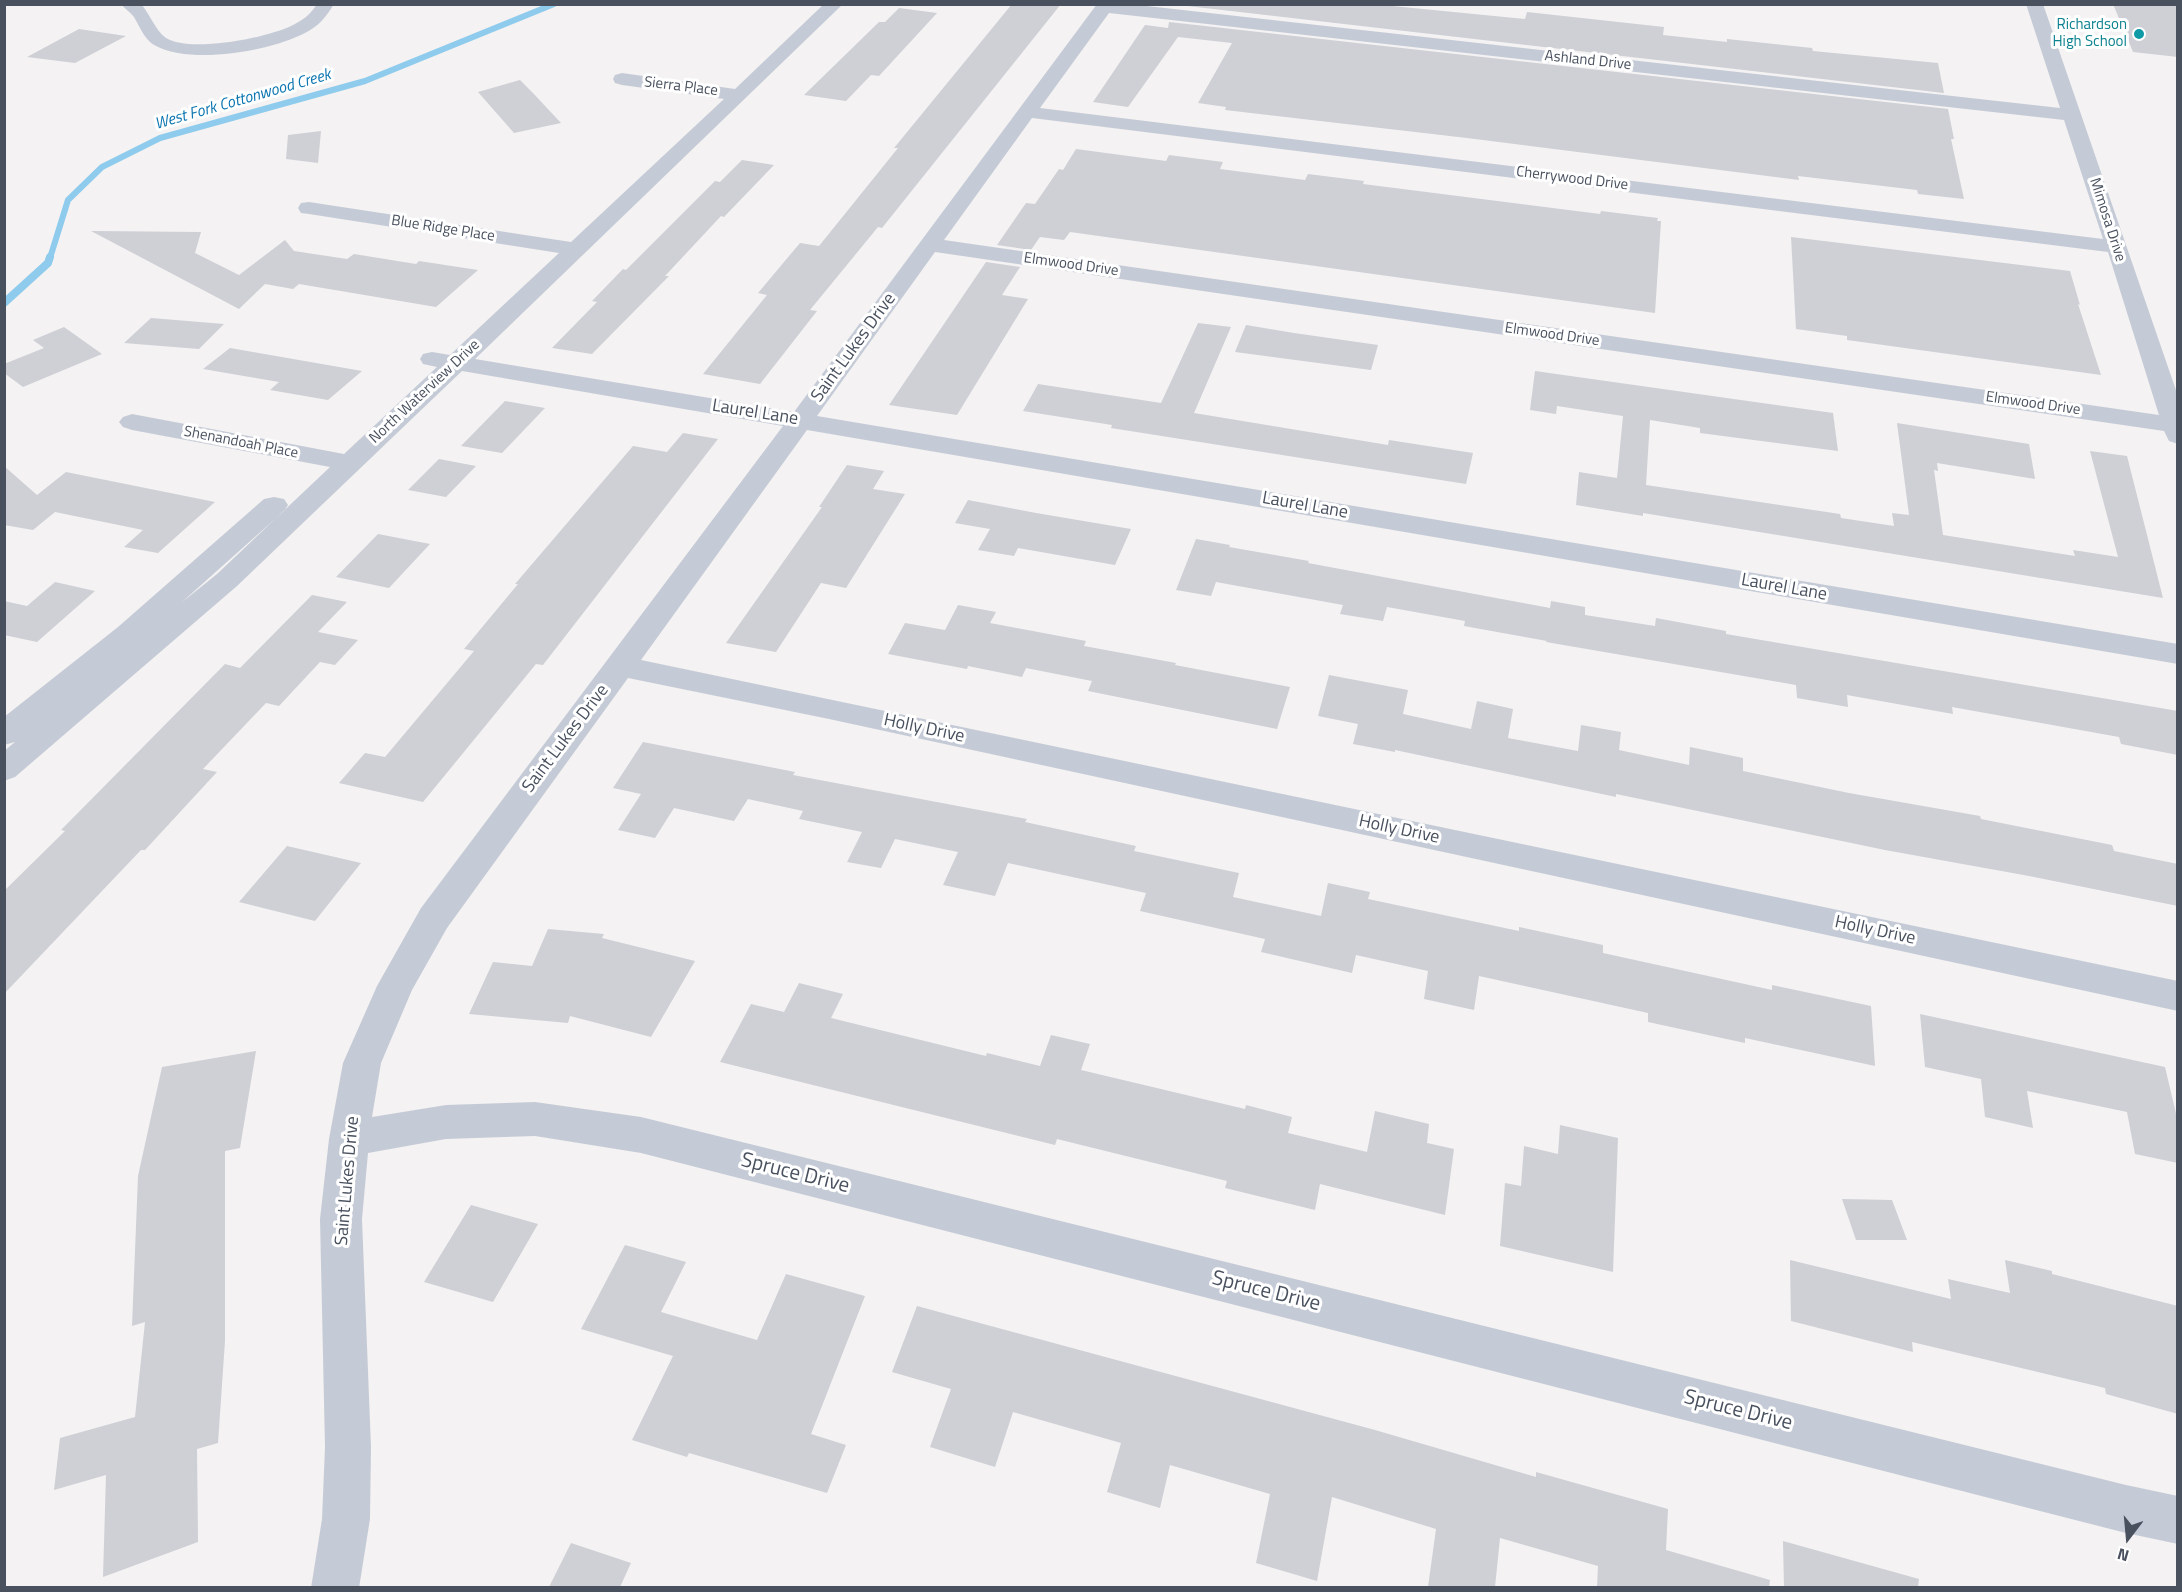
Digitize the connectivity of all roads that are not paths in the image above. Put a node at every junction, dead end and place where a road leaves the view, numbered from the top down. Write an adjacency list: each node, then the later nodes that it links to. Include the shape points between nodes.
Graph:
1 (129, 4): 2 (street, via 136,8 156,39 164,44 196,48 231,48 277,38 312,22)
2 (326, 4)
3 (815, 4): 8 (street, North Waterview Drive)
4 (835, 4): 8 (street, North Waterview Drive)
5 (2034, 4): 10 (street, Mimosa Drive)
6 (1106, 6): 9 (street, Saint Lukes Drive); 10 (street, Ashland Drive)
7 (622, 79): 8 (street, Sierra Place)
8 (730, 93): 13 (street, North Waterview Drive); 15 (street, North Waterview Drive)
9 (1028, 112): 12 (street, Saint Lukes Drive); 14 (street, Cherrywood Drive)
10 (2072, 115): 14 (street, Mimosa Drive)
11 (309, 208): 13 (street, Blue Ridge Place)
12 (930, 245): 17 (street, Saint Lukes Drive); 19 (street, Elmwood Drive)
13 (554, 246): 15 (street, Blue Ridge Place); 16 (street, North Waterview Drive)
14 (2117, 247): 19 (street, Mimosa Drive)
15 (577, 249): 16 (street, North Waterview Drive)
16 (444, 361): 17 (street, Laurel Lane); 20 (street, North Waterview Drive)
17 (801, 421): 21 (street, Laurel Lane); 22 (street, Saint Lukes Drive)
18 (132, 422): 20 (street, Shenandoah Place)
19 (2176, 430)
20 (337, 461): 23 (street, North Waterview Drive, via 227,580)
21 (2178, 654)
22 (621, 666): 24 (street, Holly Drive); 25 (street, Saint Lukes Drive, via 434,918 395,986 362,1063)
23 (8, 753)
24 (2178, 996)
25 (349, 1139): 26 (street, Spruce Drive, via 446,1122 535,1119 641,1135); 27 (street, Saint Lukes Drive, via 341,1219 348,1447 346,1519)
26 (2178, 1520)
27 (335, 1587)

